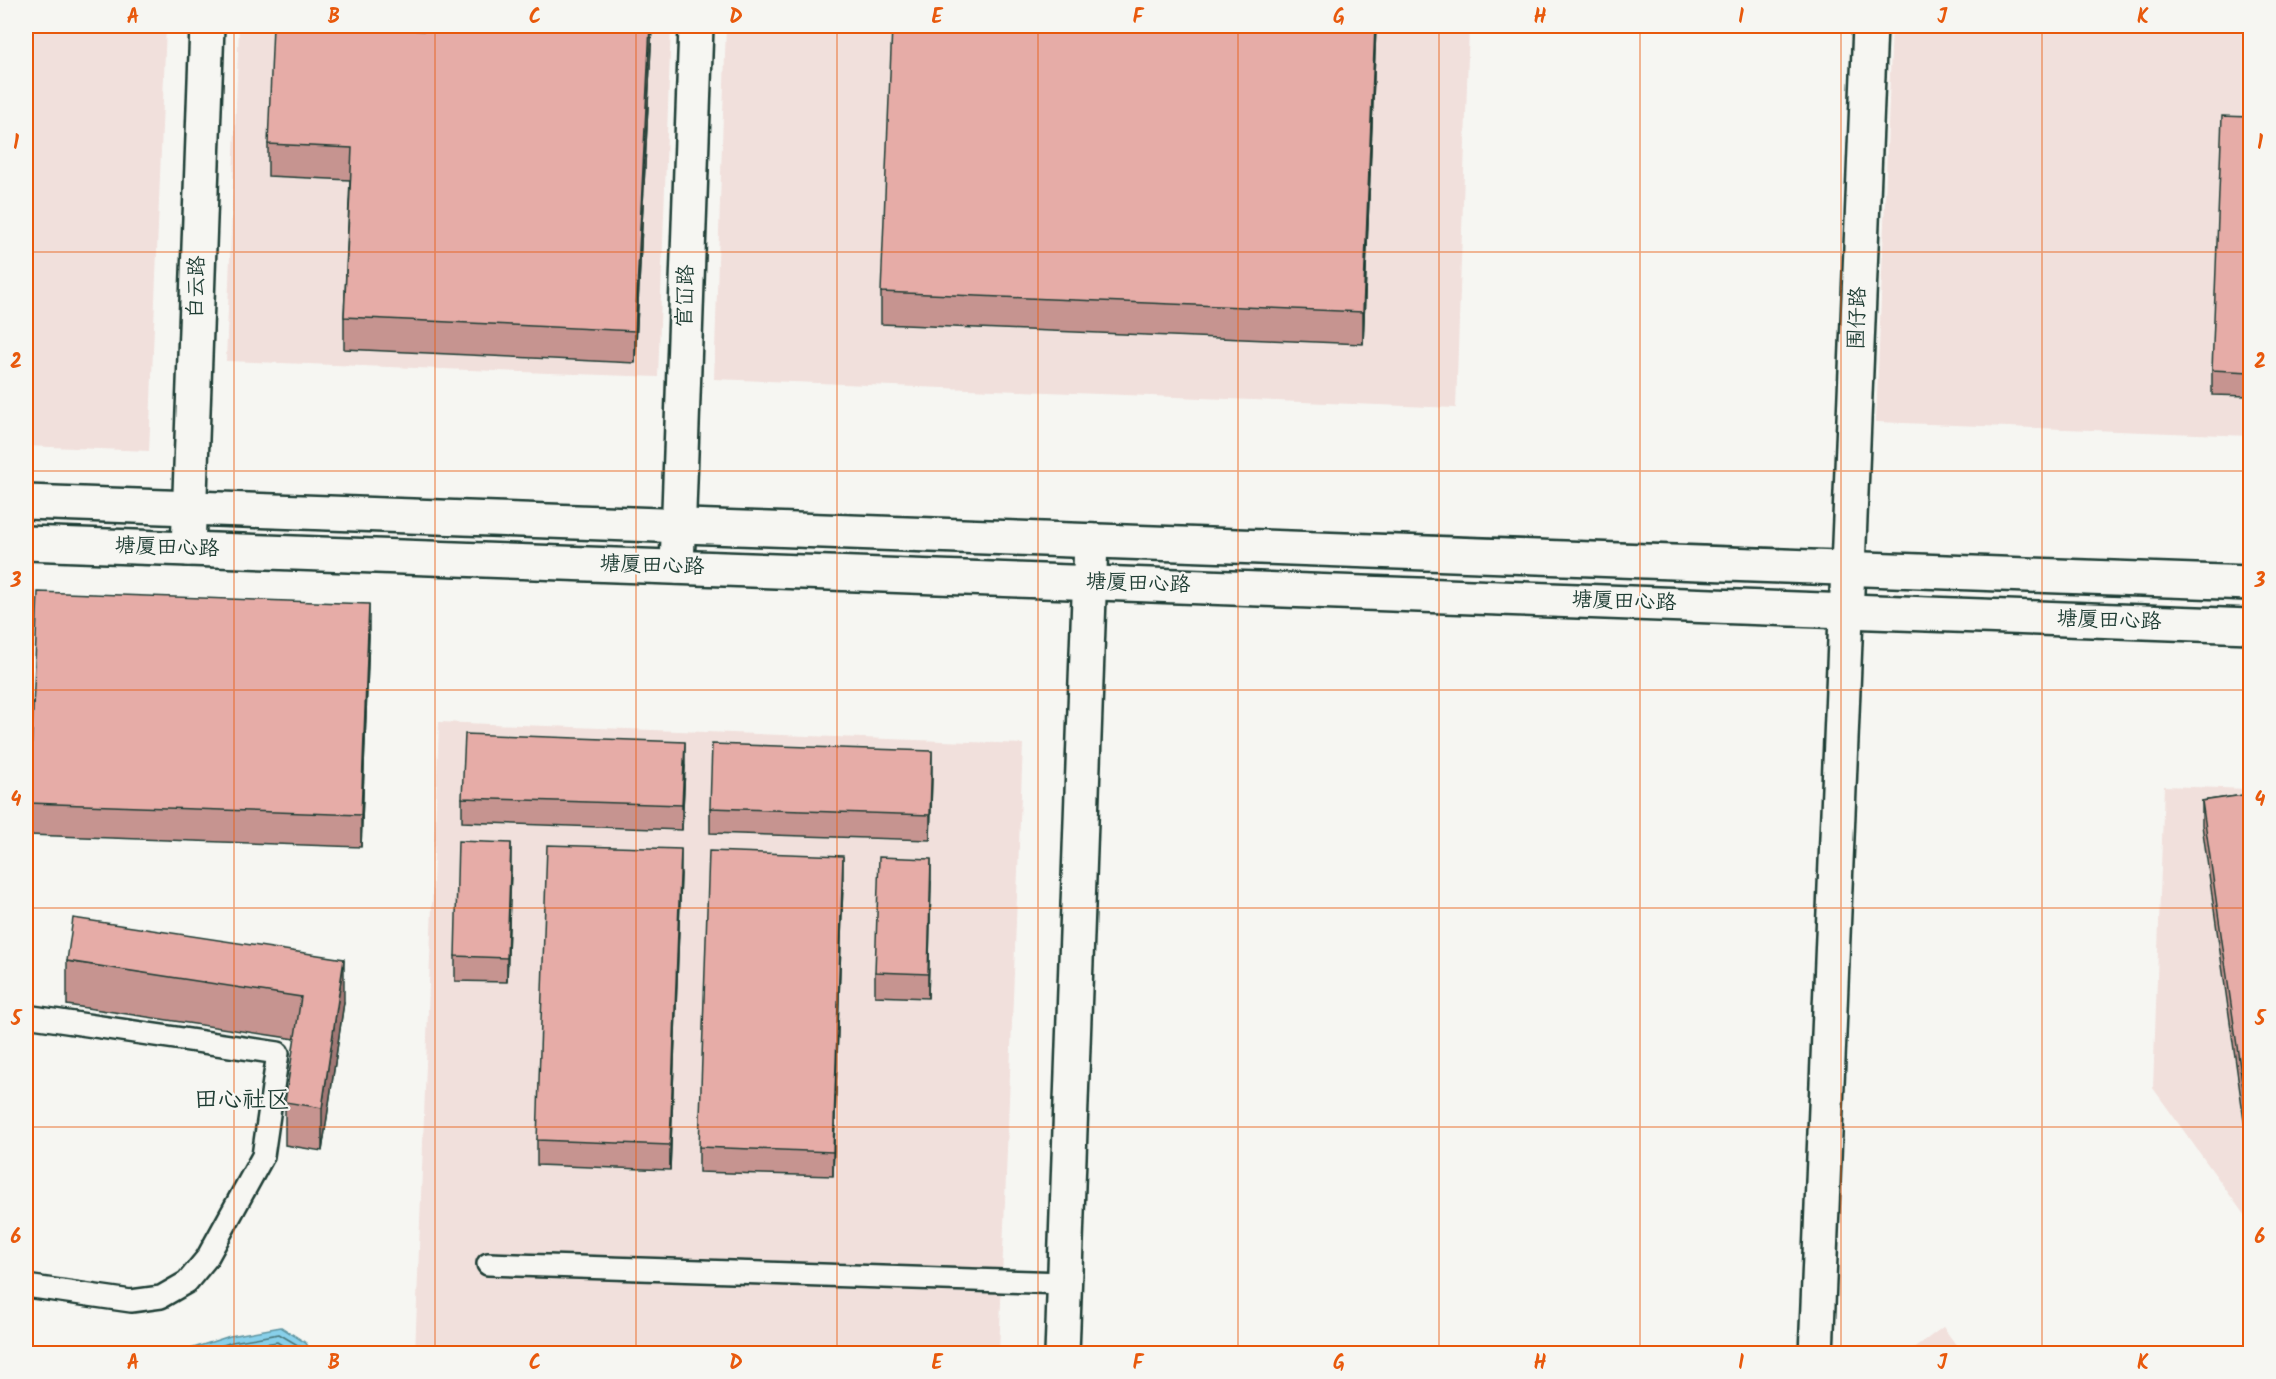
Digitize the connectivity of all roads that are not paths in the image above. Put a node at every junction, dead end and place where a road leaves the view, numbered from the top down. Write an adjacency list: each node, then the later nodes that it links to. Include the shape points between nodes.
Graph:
1 (207, 26): 5 (main road, 白云路)
2 (696, 26): 6 (main road, 官冚路)
3 (1869, 26): 11 (main road, 围仔路)
4 (26, 502): 5 (main road, 塘厦田心路)
5 (189, 508): 6 (main road, 塘厦田心路); 9 (main road, 白云路)
6 (678, 526): 7 (main road, 塘厦田心路); 10 (main road, 官冚路)
7 (1090, 541): 11 (main road, 塘厦田心路); 12 (main road)
8 (26, 543): 9 (main road, 塘厦田心路)
9 (188, 549): 10 (main road, 塘厦田心路)
10 (677, 567): 12 (main road, 塘厦田心路)
11 (1848, 568): 13 (main road, 塘厦田心路); 14 (main road, 围仔路)
12 (1089, 582): 14 (main road, 塘厦田心路); 18 (main road)
13 (2250, 583)
14 (1846, 610): 15 (main road, 塘厦田心路); 21 (main road, 围仔路)
15 (2250, 626)
16 (26, 1016): 19 (lane, via 278,1053 263,1156 207,1258 187,1282 160,1297 131,1301)
17 (488, 1264): 18 (lane)
18 (1065, 1283): 20 (main road)
19 (26, 1286)
20 (1062, 1353)
21 (1816, 1353)

